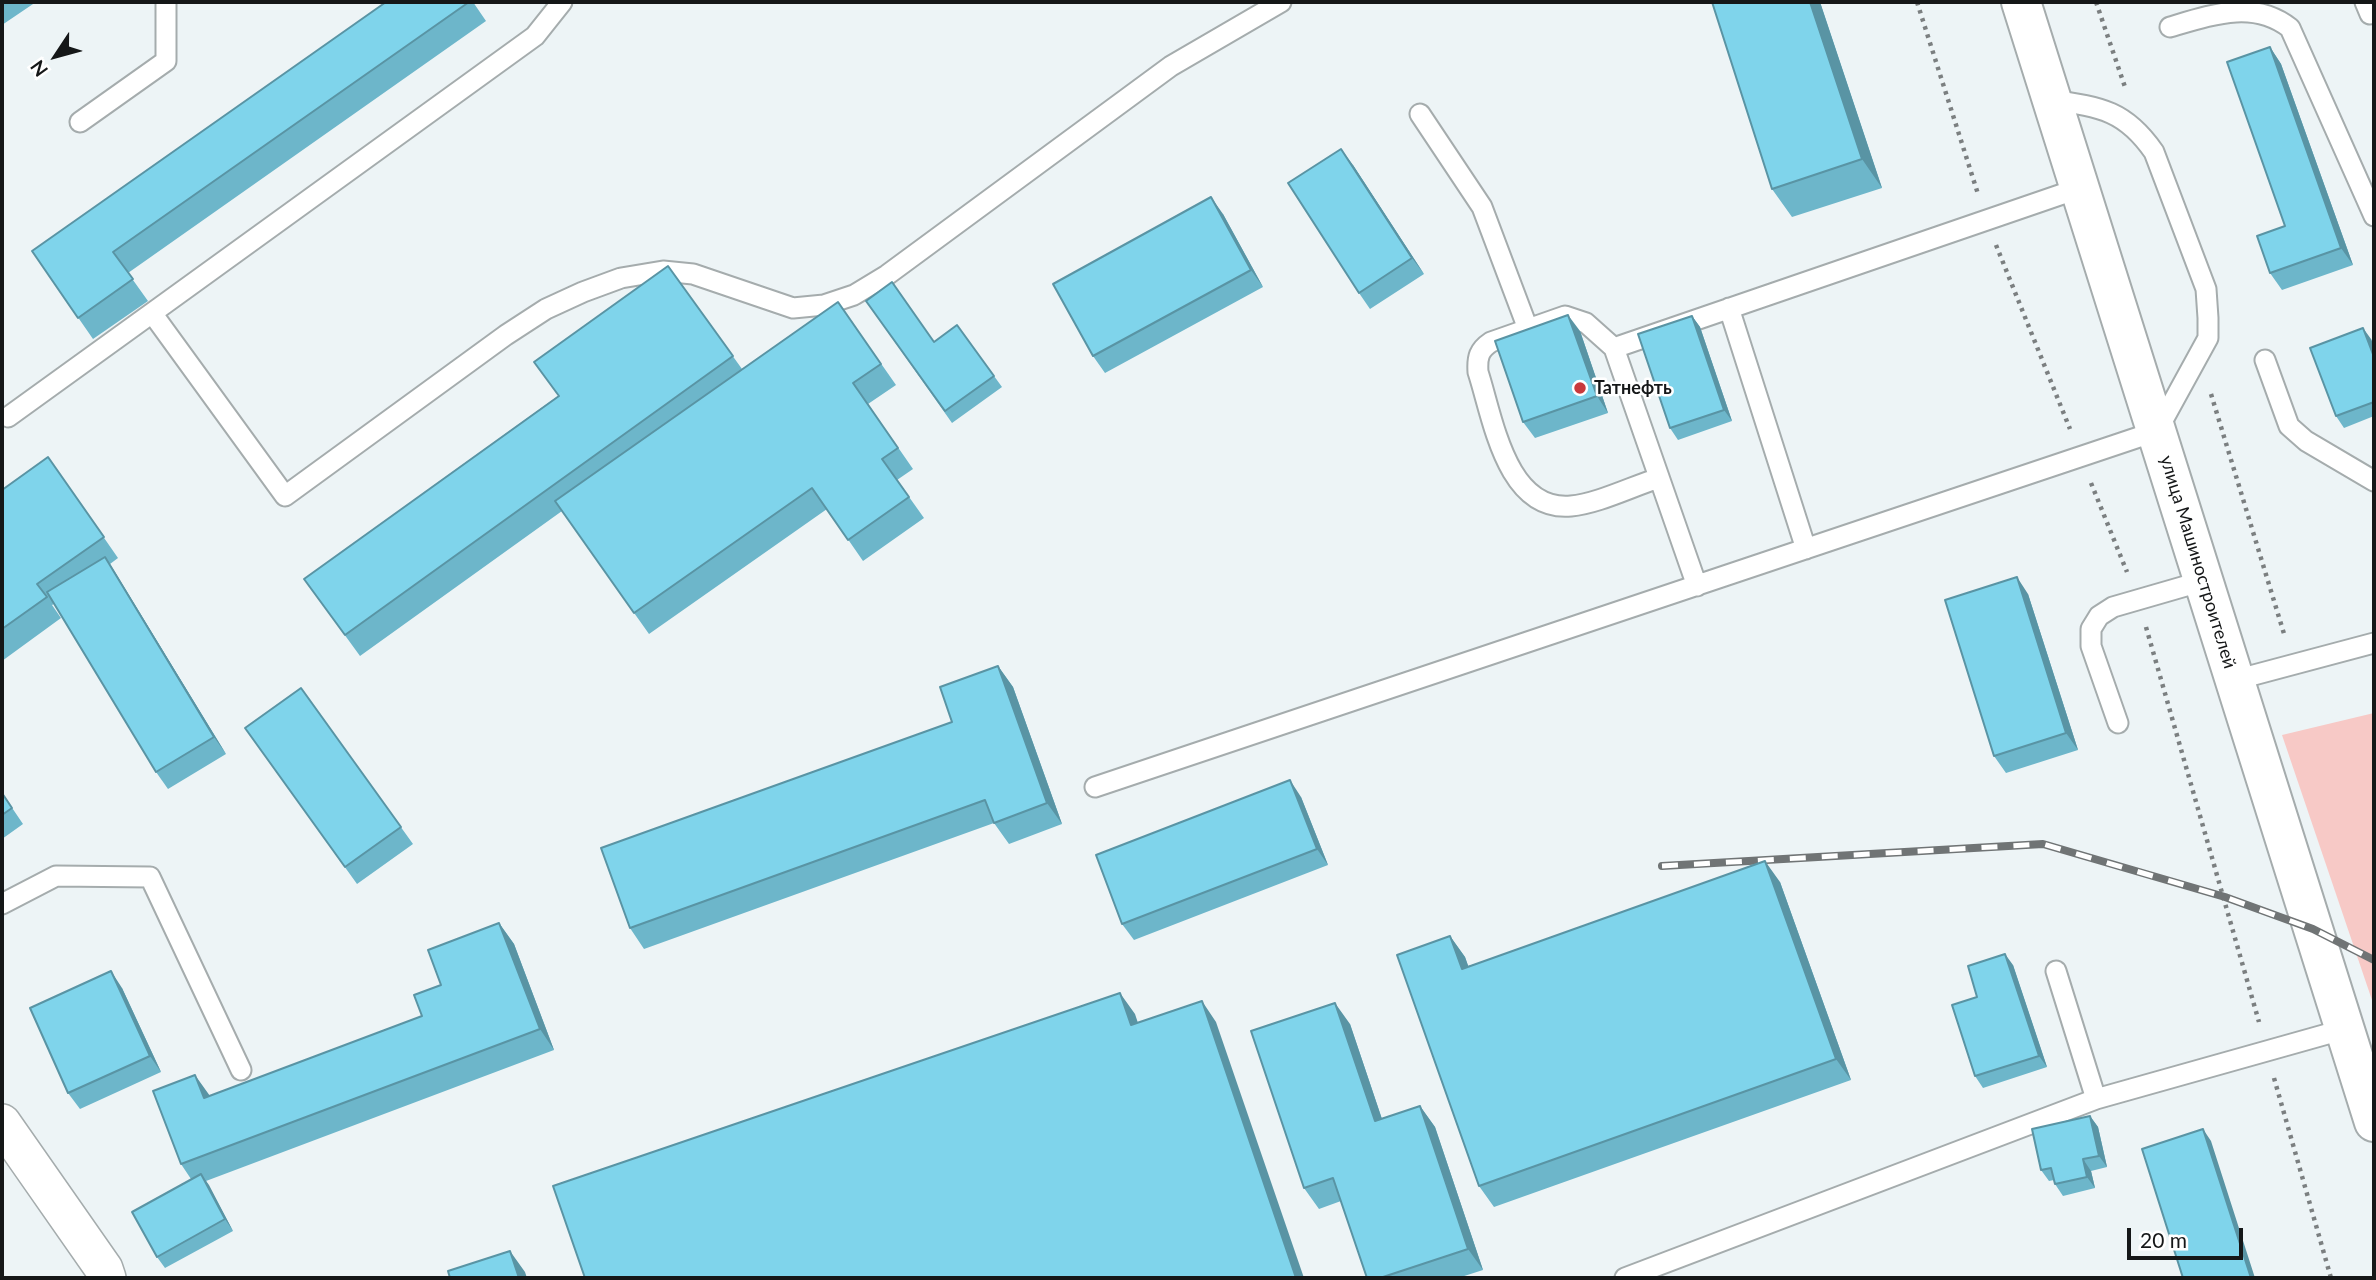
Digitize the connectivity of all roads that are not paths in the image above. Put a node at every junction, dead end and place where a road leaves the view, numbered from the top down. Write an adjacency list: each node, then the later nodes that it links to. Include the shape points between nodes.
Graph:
1 (166, 2): 8 (lane, via 166,61)
2 (562, 2): 12 (lane, via 535,36)
3 (1281, 2): 12 (lane, via 1171,66 854,295 824,305 793,308 693,274 663,271 608,282 546,309 285,496)
4 (2021, 2): 6 (main road, улица Машиностроителей)
5 (2170, 27): 10 (lane, via 2240,6 2261,6 2277,14 2290,28)
6 (2052, 100): 9 (main road, улица Машиностроителей); 17 (lane, via 2098,107 2119,116 2141,134 2154,152 2206,289 2208,338)
7 (1420, 114): 13 (lane, via 1482,207)
8 (80, 122)
9 (2080, 188): 11 (lane); 17 (main road, улица Машиностроителей)
10 (2374, 216)
11 (1729, 308): 14 (lane); 20 (lane)
12 (152, 313): 16 (lane)
13 (1528, 329): 14 (lane, via 1565,316 1576,318); 18 (lane, via 1491,342 1477,359 1513,477 1529,494 1553,505 1573,506)
14 (1614, 348): 18 (lane)
15 (2265, 360): 19 (lane, via 2290,426 2306,441)
16 (8, 417)
17 (2157, 431): 20 (lane); 21 (main road, улица Машиностроителей)
18 (1659, 478): 22 (lane)
19 (2374, 481)
20 (1806, 549): 22 (lane)
21 (2203, 581): 24 (main road, улица Машиностроителей); 25 (lane, via 2113,607 2099,616 2091,629 2091,646)
22 (1697, 586): 26 (lane)
23 (2374, 643): 24 (lane)
24 (2235, 680): 29 (main road, улица Машиностроителей)
25 (2118, 723)
26 (1095, 787)
27 (2, 904): 30 (lane, via 55,876 150,877)
28 (2056, 971): 31 (lane)
29 (2345, 1028): 31 (lane); 32 (main road, улица Машиностроителей)
30 (241, 1070)
31 (2096, 1099): 35 (lane)
32 (2374, 1122)
33 (2, 1123): 34 (street)
34 (107, 1278)
35 (1625, 1278)

